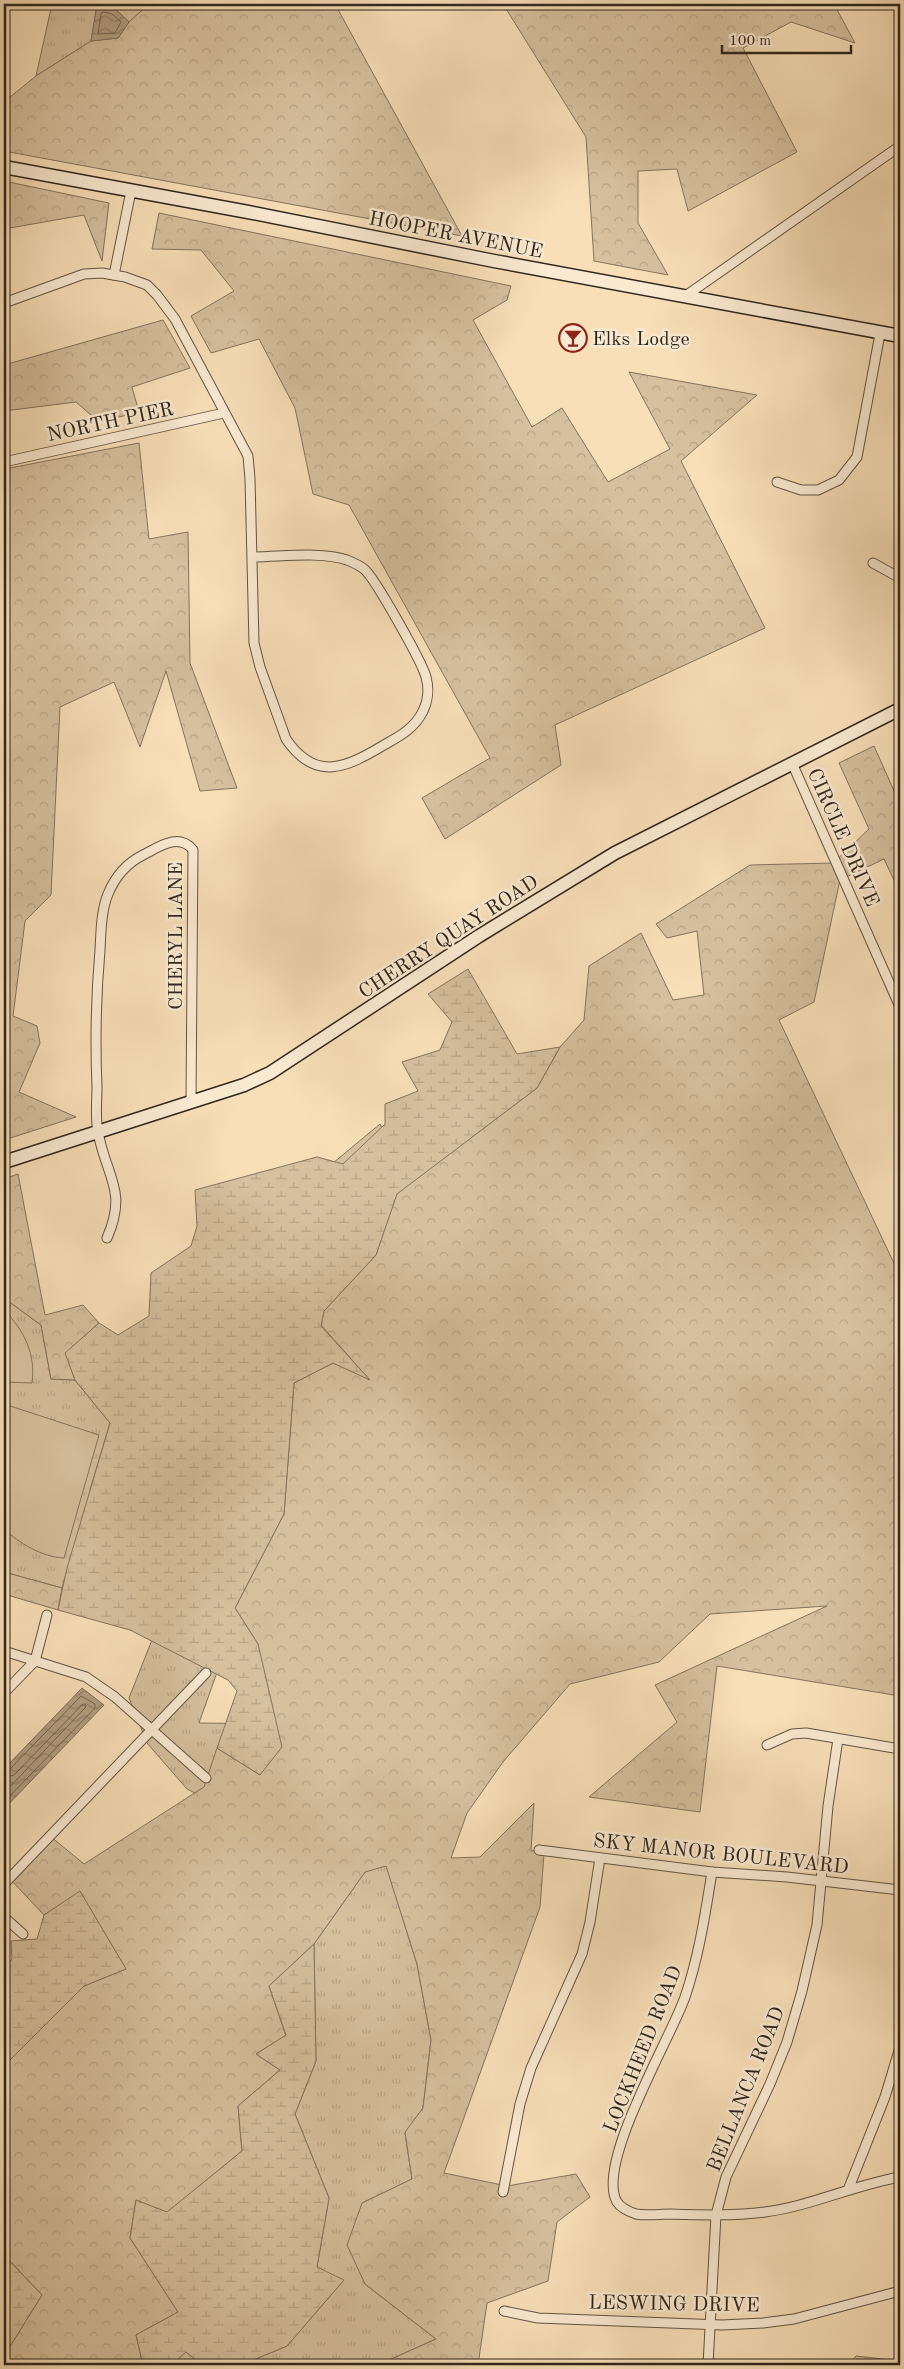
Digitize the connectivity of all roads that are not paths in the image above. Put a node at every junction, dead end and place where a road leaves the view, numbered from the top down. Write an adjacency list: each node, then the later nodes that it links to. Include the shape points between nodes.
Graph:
1 (900, 146): 5 (street)
2 (4, 168): 3 (street, HOOPER AVENUE)
3 (131, 190): 4 (street); 5 (street, HOOPER AVENUE)
4 (114, 275): 6 (street, via 84,274); 9 (street, via 147,285 157,295)
5 (684, 297): 7 (street, HOOPER AVENUE)
6 (4, 303)
7 (880, 334): 8 (street, HOOPER AVENUE); 11 (street, via 857,456 840,480 818,490 801,490)
8 (900, 336)
9 (224, 413): 10 (street, NORTH PIER); 12 (street, via 248,456)
10 (4, 462)
11 (777, 482)
12 (252, 557): 12 (street, via 330,556 348,560 364,569 417,656 426,677 428,694 424,710 404,734 341,767 312,764 292,748 286,739 254,643)
13 (872, 564): 14 (street)
14 (900, 578)
15 (900, 709): 16 (street, CHERRY QUAY ROAD)
16 (792, 763): 17 (street, CIRCLE DRIVE); 18 (street, CHERRY QUAY ROAD, via 615,853 478,936 270,1073)
17 (900, 1007)
18 (191, 1101): 19 (street, CHERRY QUAY ROAD); 19 (street, CHERYL LANE, via 193,850 187,843 178,841 168,842 138,858 115,879 107,895 97,983)
19 (98, 1132): 20 (street, CHERRY QUAY ROAD); 21 (street, via 116,1191 116,1218)
20 (4, 1162)
21 (107, 1238)
22 (47, 1615): 24 (street)
23 (4, 1651): 24 (street)
24 (35, 1660): 26 (street); 27 (street, via 86,1678 115,1697)
25 (206, 1673): 27 (street)
26 (4, 1693)
27 (151, 1731): 31 (street); 36 (street)
28 (838, 1739): 29 (street, via 806,1733 792,1734); 30 (street); 35 (street, BELLANCA ROAD)
29 (767, 1745)
30 (900, 1749)
31 (206, 1778)
32 (539, 1850): 33 (street, SKY MANOR BOULEVARD)
33 (600, 1858): 34 (street, SKY MANOR BOULEVARD); 43 (street, via 582,1954 531,2068 520,2104)
34 (712, 1872): 35 (street, SKY MANOR BOULEVARD); 44 (street, LOCKHEED ROAD, via 700,1945 684,2000 640,2095 617,2158 614,2183 616,2201 636,2214)
35 (822, 1882): 37 (street, SKY MANOR BOULEVARD); 44 (street, BELLANCA ROAD, via 817,1925 787,2042 726,2177)
36 (4, 1884)
37 (900, 1890)
38 (4, 1917): 39 (street)
39 (23, 1934)
40 (900, 2047): 42 (street, via 885,2097)
41 (900, 2177): 42 (street)
42 (848, 2190): 44 (street, via 786,2209)
43 (503, 2192)
44 (716, 2215): 47 (street, BELLANCA ROAD)
45 (900, 2291): 47 (street, LESWING DRIVE, via 794,2319)
46 (504, 2311): 47 (street, LESWING DRIVE, via 538,2318)
47 (710, 2324): 48 (street, BELLANCA ROAD)
48 (708, 2365)

